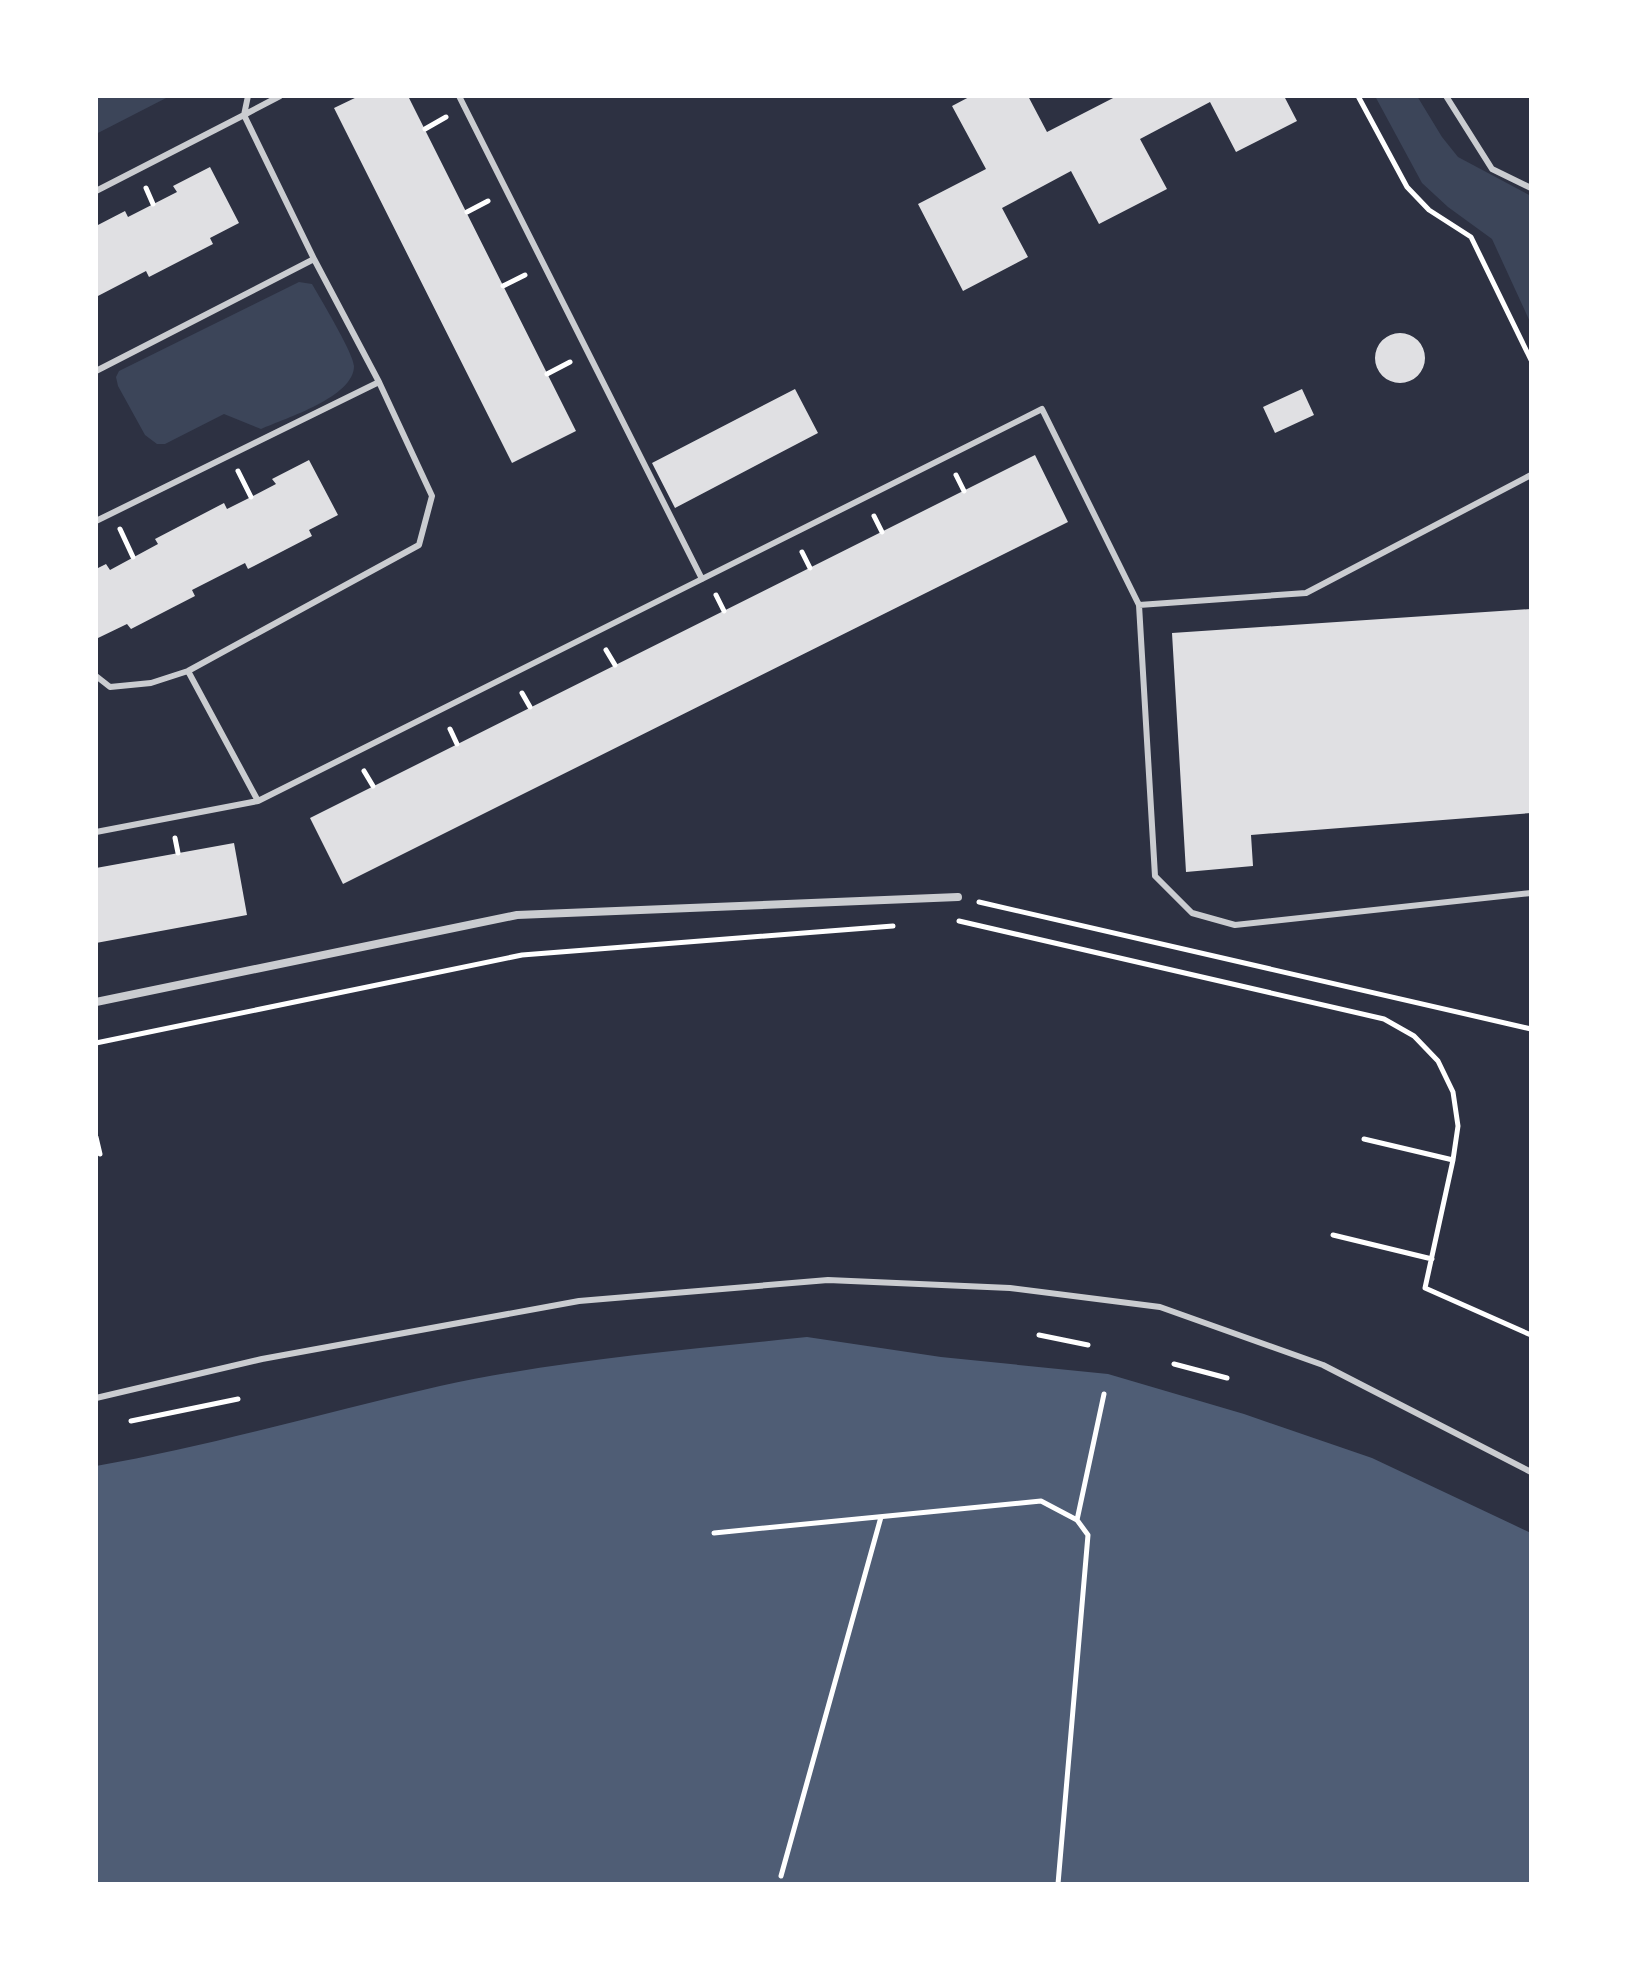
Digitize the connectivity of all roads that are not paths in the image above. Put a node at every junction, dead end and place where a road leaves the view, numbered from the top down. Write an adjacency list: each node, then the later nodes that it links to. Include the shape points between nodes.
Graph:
1 (248, 96): 5 (lane)
2 (280, 96): 5 (lane)
3 (459, 96): 13 (lane)
4 (1446, 96): 6 (lane, via 1492,169)
5 (244, 115): 7 (lane); 8 (lane)
6 (1531, 188)
7 (96, 191)
8 (314, 259): 9 (lane); 10 (lane)
9 (96, 371)
10 (379, 382): 12 (lane); 15 (lane, via 432,496 419,545)
11 (1531, 475): 14 (lane, via 1306,593)
12 (96, 521)
13 (702, 579): 14 (lane, via 1042,409); 17 (lane)
14 (1139, 605): 19 (lane, via 1155,876 1192,913 1235,925)
15 (188, 671): 16 (lane, via 151,683 110,687); 17 (lane)
16 (96, 676)
17 (258, 801): 18 (lane)
18 (96, 832)
19 (1531, 893)
20 (958, 897): 21 (street, via 517,915)
21 (96, 1002)
22 (96, 1398): 23 (lane, via 262,1359 579,1301 828,1280 1010,1288 1160,1307 1323,1365)
23 (1531, 1472)

